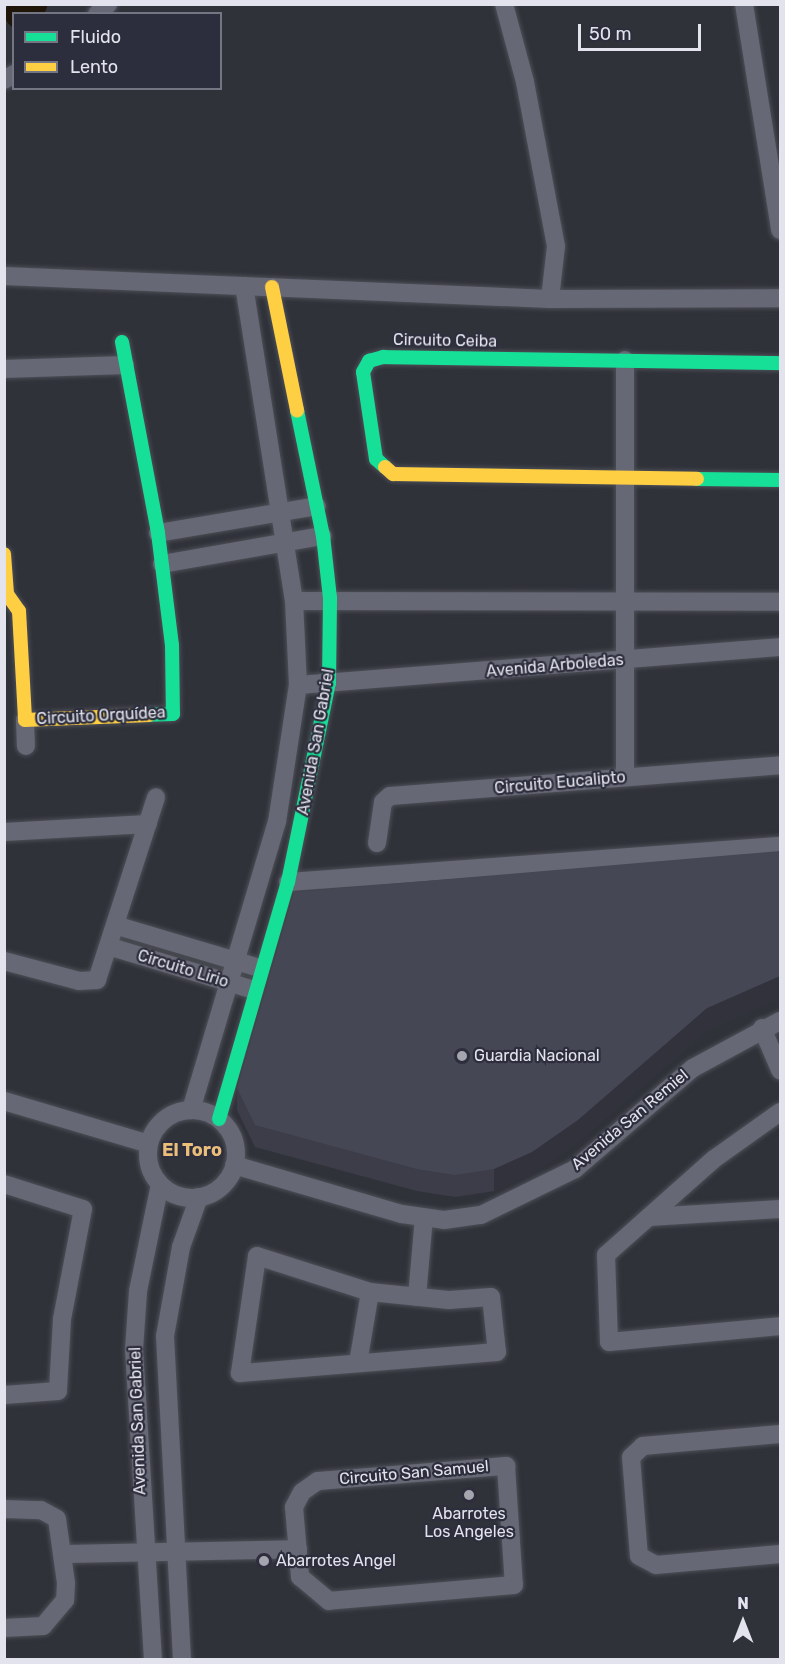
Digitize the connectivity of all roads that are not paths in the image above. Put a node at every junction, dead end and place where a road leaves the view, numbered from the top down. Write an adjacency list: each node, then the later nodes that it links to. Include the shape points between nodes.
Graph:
1 (504, 4): 8 (street, via 525,82 556,246)
2 (744, 4): 3 (street)
3 (780, 230)
4 (4, 276): 5 (street)
5 (244, 286): 6 (street); 17 (street, Avenida San Gabriel)
6 (272, 287): 8 (street); 16 (street, Avenida San Gabriel)
7 (780, 298): 8 (street)
8 (550, 299)
9 (122, 342): 12 (street, Circuito Orquídea)
10 (625, 360): 11 (street, Circuito Ceiba); 14 (street); 14 (street, Circuito Ceiba, via 383,357 369,361 363,372 376,459 393,474)
11 (780, 363)
12 (125, 365): 13 (street); 19 (street, Circuito Orquídea)
13 (4, 369)
14 (625, 477): 15 (street, Circuito Ceiba); 26 (street)
15 (780, 480)
16 (317, 506): 17 (street); 20 (street, Avenida San Gabriel)
17 (282, 512): 18 (street); 21 (street, Avenida San Gabriel)
18 (196, 527): 19 (street); 23 (street)
19 (158, 533): 24 (street, Circuito Orquídea)
20 (323, 536): 21 (street); 25 (street, Avenida San Gabriel)
21 (286, 543): 23 (street); 27 (street, Avenida San Gabriel)
22 (4, 554): 33 (street, Circuito Orquídea, via 7,594 19,611)
23 (201, 558): 24 (street)
24 (162, 564): 33 (street, Circuito Orquídea, via 172,645 173,714)
25 (330, 598): 26 (street); 27 (street); 31 (street, Avenida San Gabriel)
26 (625, 600): 28 (street); 30 (street)
27 (294, 601): 32 (street, Avenida San Gabriel)
28 (780, 602)
29 (780, 647): 30 (street, Avenida Arboledas)
30 (625, 660): 31 (street, Avenida Arboledas); 36 (street)
31 (329, 683): 32 (street, Avenida Arboledas); 42 (street, Avenida San Gabriel)
32 (298, 685): 48 (street, Avenida San Gabriel, via 277,822)
33 (25, 720): 34 (street, Circuito Orquídea)
34 (26, 746)
35 (780, 765): 36 (street, Circuito Eucalipto)
36 (625, 777): 40 (street, Circuito Eucalipto, via 390,796 382,802)
37 (156, 797): 38 (street)
38 (148, 824): 39 (street); 43 (street)
39 (4, 832)
40 (377, 843)
41 (780, 846): 42 (street)
42 (288, 882): 49 (street, Avenida San Gabriel)
43 (118, 926): 44 (street, Circuito Lirio); 45 (street)
44 (150, 935): 46 (street); 48 (street, Circuito Lirio)
45 (111, 947): 46 (street, Circuito Lirio); 47 (street, via 97,980 89,982)
46 (143, 957): 50 (street, Circuito Lirio)
47 (4, 961)
48 (238, 962): 49 (street, Circuito Lirio); 50 (street, Avenida San Gabriel)
49 (260, 968): 51 (street, Avenida San Gabriel)
50 (230, 983): 51 (street, Circuito Lirio); 56 (street, Avenida San Gabriel)
51 (254, 990): 58 (street, Avenida San Gabriel)
52 (780, 1021): 53 (street, Avenida San Remiel)
53 (762, 1028): 54 (street); 65 (street, Avenida San Remiel, via 693,1068 575,1169 534,1192 481,1215)
54 (780, 1070)
55 (4, 1101): 59 (street)
56 (191, 1110): 58 (street); 59 (street, via 164,1120)
57 (780, 1112): 66 (street, via 714,1160)
58 (219, 1119): 60 (street, via 235,1143)
59 (149, 1144): 62 (street, via 148,1158)
60 (234, 1165): 63 (street, via 224,1184); 65 (street, Avenida San Remiel)
61 (4, 1184): 71 (street, via 84,1209 62,1320 58,1391)
62 (160, 1184): 63 (street, via 185,1197); 77 (street, Avenida San Gabriel, via 138,1291 134,1350)
63 (199, 1197): 78 (street, Avenida San Gabriel, via 181,1247 165,1336)
64 (780, 1209): 66 (street)
65 (424, 1217): 68 (street)
66 (649, 1217): 69 (street, via 606,1255 609,1342)
67 (370, 1292): 68 (street); 70 (street); 70 (street, via 257,1256 240,1373)
68 (417, 1297): 70 (street, via 491,1297 497,1352)
69 (780, 1326)
70 (358, 1363)
71 (4, 1395)
72 (780, 1434): 76 (street, via 643,1446 632,1456 639,1556 656,1565)
73 (4, 1509): 75 (street, via 41,1510 57,1520)
74 (298, 1549): 74 (street, Circuito San Samuel, via 294,1507 302,1492 318,1481 506,1466 514,1585 329,1601 300,1577); 78 (street)
75 (64, 1554): 77 (street); 79 (street, via 65,1600 57,1614 43,1626)
76 (780, 1554)
77 (145, 1555): 78 (street); 80 (street, Avenida San Gabriel)
78 (174, 1556): 81 (street, Avenida San Gabriel)
79 (4, 1628)
80 (153, 1659)
81 (182, 1659)

